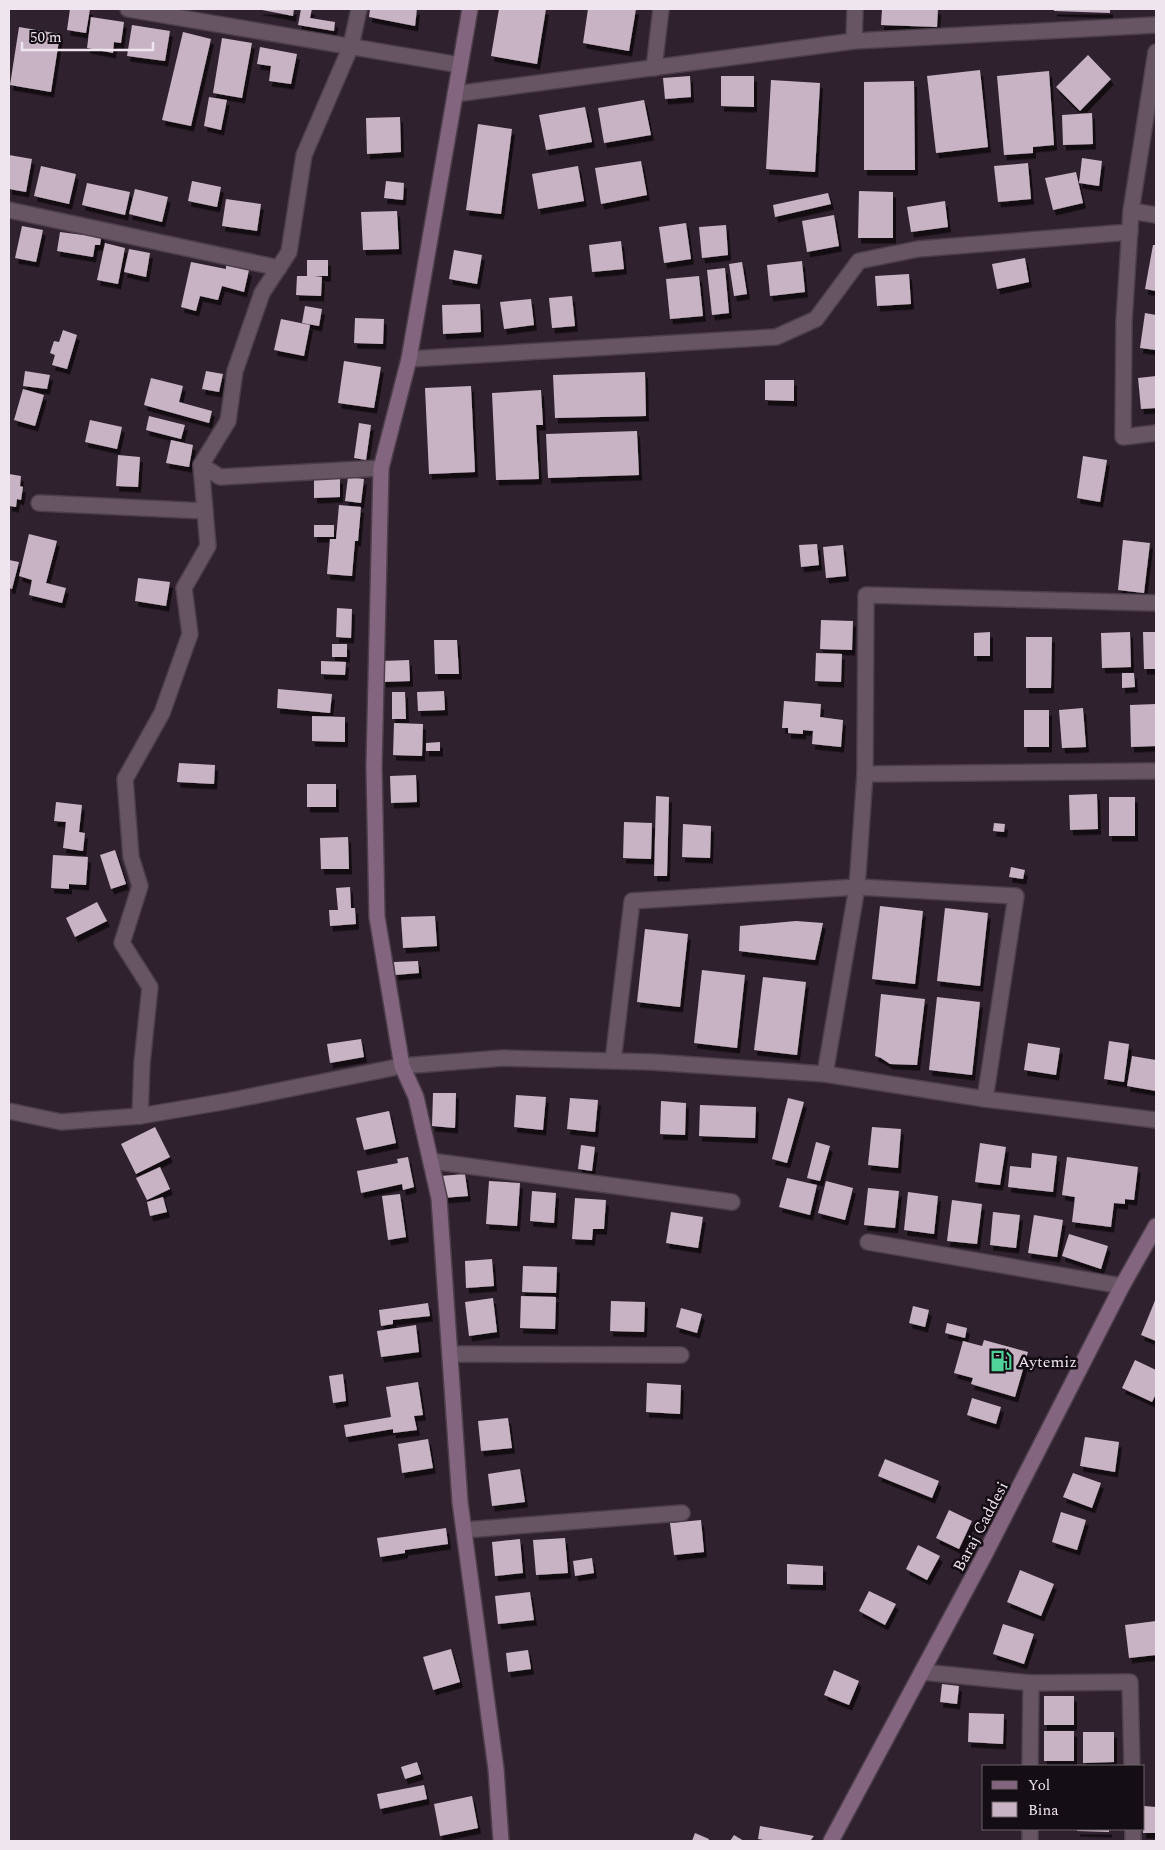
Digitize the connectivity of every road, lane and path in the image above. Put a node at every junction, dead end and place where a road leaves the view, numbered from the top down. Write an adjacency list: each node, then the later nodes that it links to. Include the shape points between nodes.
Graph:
1 (128, 9): 8 (street)
2 (359, 9): 8 (street)
3 (470, 9): 10 (street)
4 (661, 9): 11 (street)
5 (855, 9): 7 (street)
6 (1156, 25): 7 (street)
7 (854, 41): 11 (street)
8 (351, 46): 10 (street); 17 (street, via 304,156 289,252)
9 (1156, 52): 14 (street)
10 (460, 65): 12 (street)
11 (654, 68): 12 (street)
12 (455, 94): 18 (street)
13 (9, 210): 17 (street)
14 (1131, 211): 15 (street); 16 (street)
15 (1156, 215)
16 (1130, 232): 18 (street, via 918,249 859,261 816,320 776,337); 19 (street, via 1124,321 1123,438)
17 (279, 268): 20 (street, via 262,293 235,371 228,421)
18 (409, 359): 21 (street)
19 (1156, 433)
20 (200, 464): 21 (street, via 220,477); 23 (street)
21 (381, 468): 29 (street, via 374,766 378,917)
22 (39, 503): 23 (street)
23 (205, 511): 33 (street, via 208,546 184,588 190,634 162,713 125,779 132,858 140,886 122,943 150,987)
24 (1156, 603): 26 (street, via 866,595)
25 (1156, 771): 26 (street)
26 (865, 774): 27 (street)
27 (858, 887): 28 (street, via 632,901); 30 (street); 31 (street, via 1016,896)
28 (613, 1061): 29 (street, via 503,1058); 30 (street)
29 (402, 1066): 33 (street); 35 (street, via 416,1096)
30 (826, 1074): 31 (street)
31 (985, 1099): 34 (street)
32 (9, 1110): 33 (street, via 61,1122)
33 (140, 1116)
34 (1156, 1120)
35 (431, 1161): 36 (street); 40 (street, via 439,1198)
36 (732, 1202)
37 (1156, 1226): 39 (street, Baraj Caddesi)
38 (868, 1242): 39 (street)
39 (1122, 1286): 44 (street, Baraj Caddesi)
40 (450, 1354): 41 (street); 43 (street)
41 (682, 1355)
42 (682, 1513): 43 (street)
43 (464, 1530): 48 (street, via 496,1770)
44 (922, 1672): 45 (street); 49 (street, Baraj Caddesi)
45 (1031, 1683): 46 (street); 47 (street, via 1130,1682)
46 (1030, 1765)
47 (1132, 1765)
48 (501, 1841)
49 (830, 1841)

